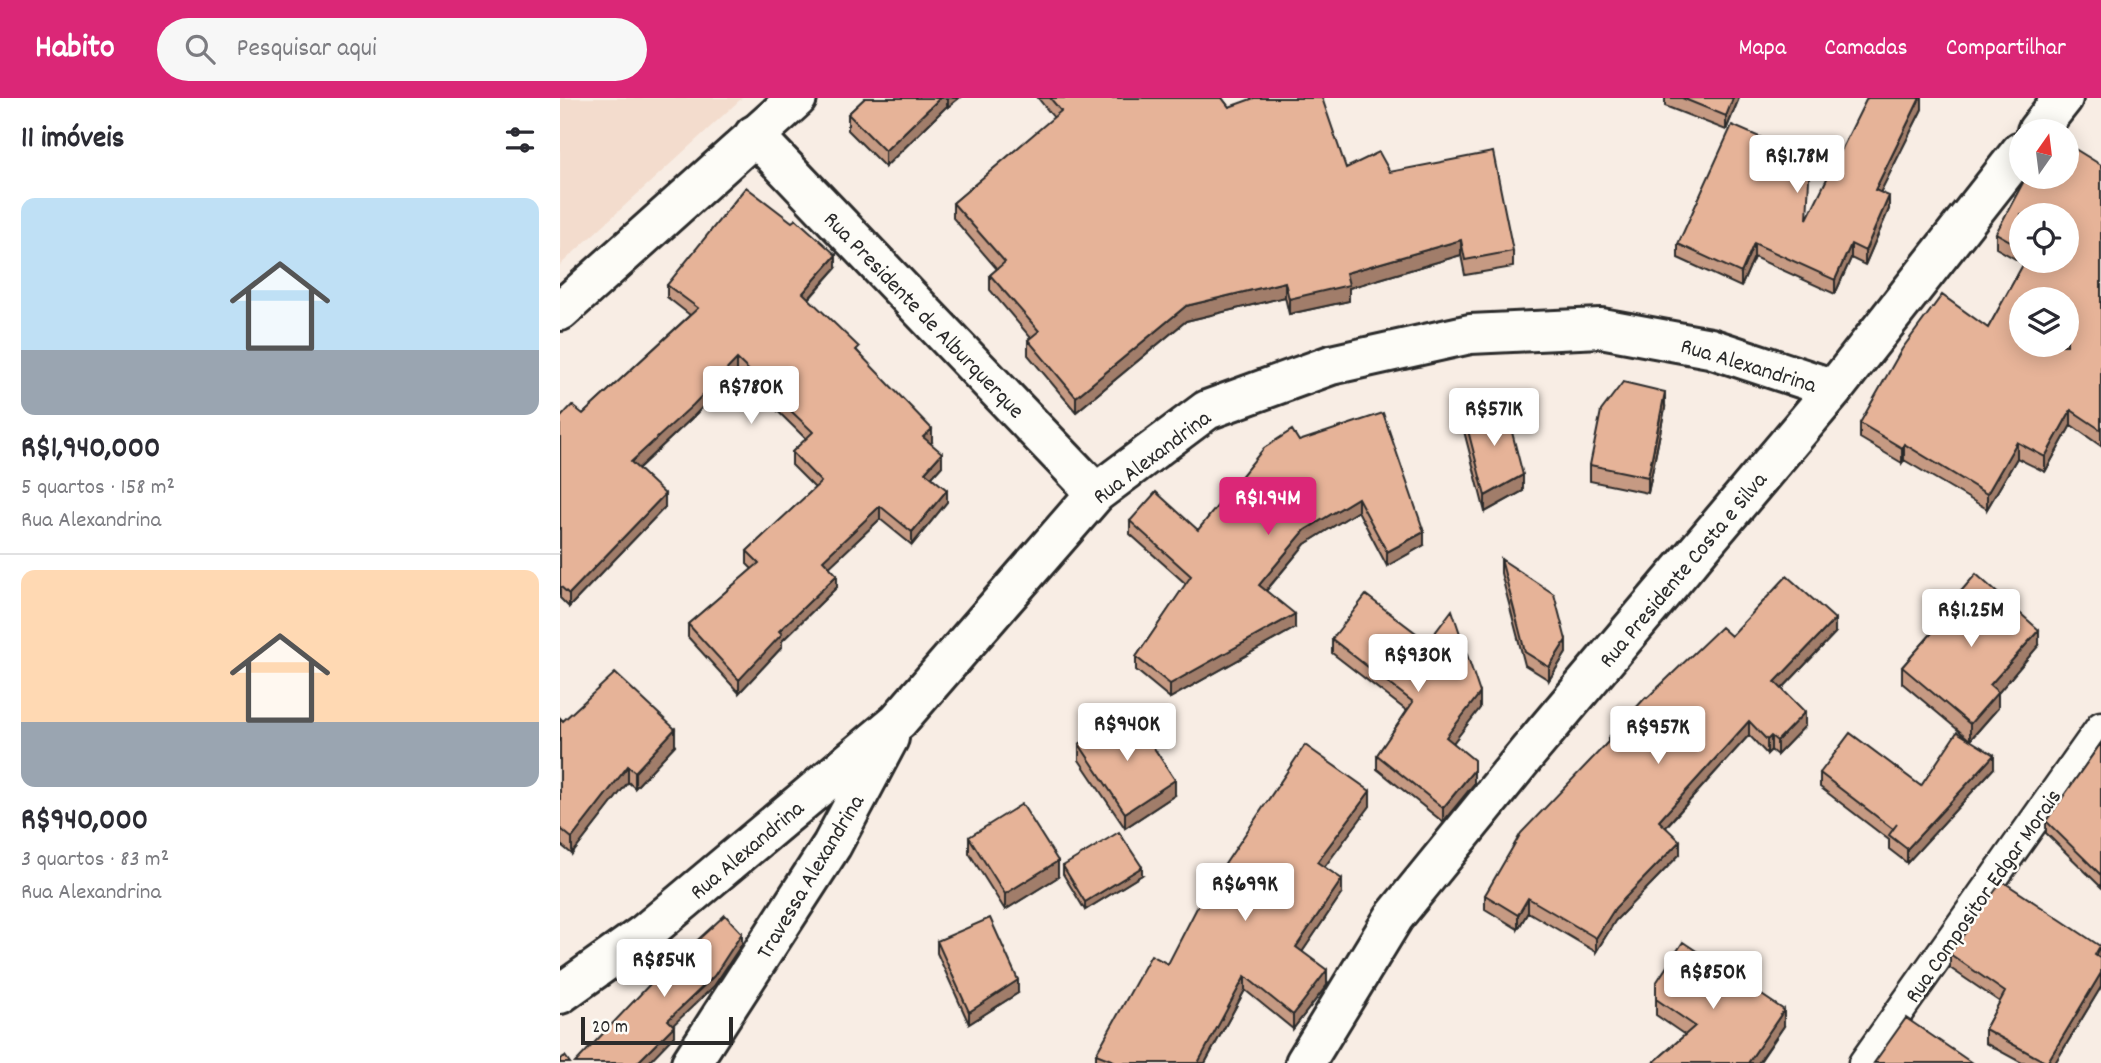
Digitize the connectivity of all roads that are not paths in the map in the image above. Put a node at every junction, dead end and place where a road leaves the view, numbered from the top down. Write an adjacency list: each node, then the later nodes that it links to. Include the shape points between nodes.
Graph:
1 (797, 98): 4 (street)
2 (2063, 98): 3 (street)
3 (2046, 119)
4 (754, 135): 6 (street); 8 (street, Rua Presidente de Alburquerque)
5 (2009, 166): 7 (street, Rua Presidente Costa e Silva)
6 (560, 311)
7 (1833, 389): 8 (street, Rua Alexandrina, via 1710,348 1601,328 1470,334 1331,365 1208,410); 13 (street, Rua Presidente Costa e Silva, via 1394,917)
8 (1096, 493): 9 (street, Rua Alexandrina)
9 (898, 721): 11 (street, Rua Alexandrina, via 644,934); 12 (street, Travessa Alexandrina, via 832,845)
10 (2101, 726): 14 (lane, Rua Compositor Edgar Morais)
11 (560, 994)
12 (691, 1063)
13 (1305, 1063)
14 (1863, 1063)

